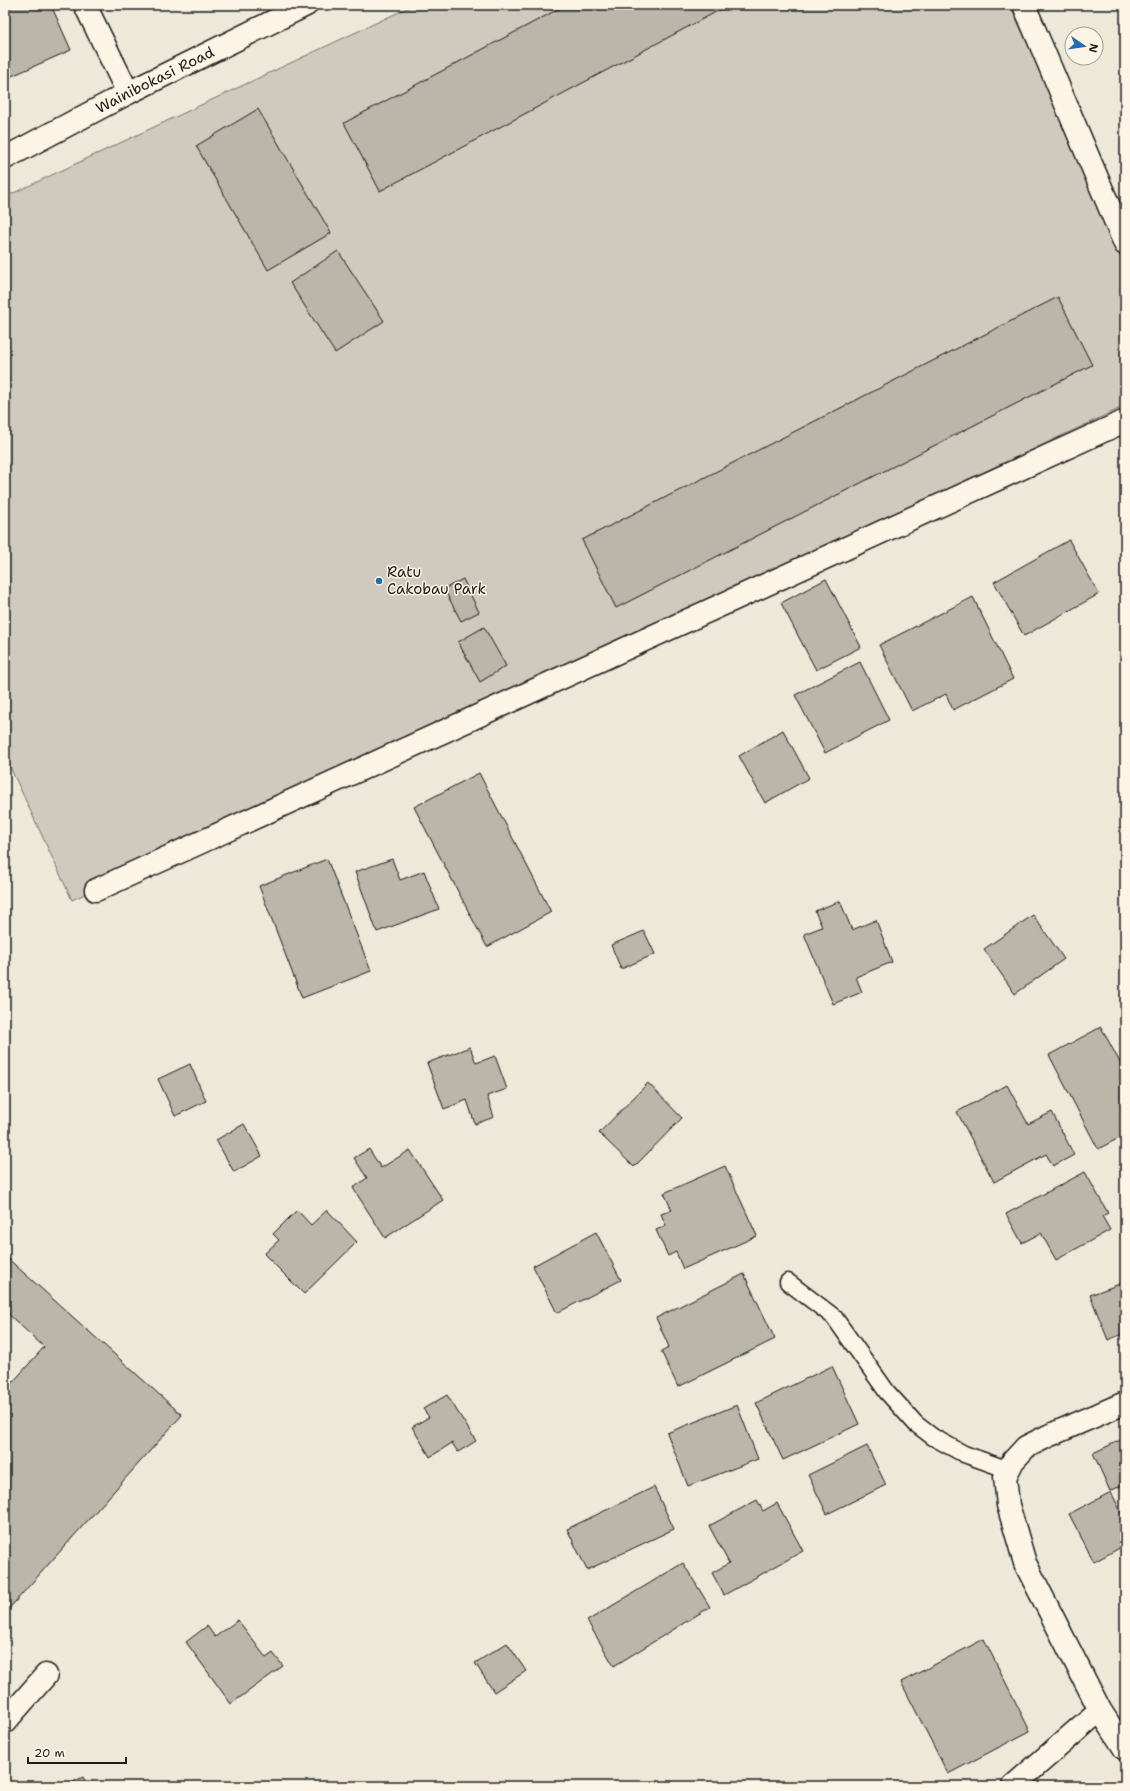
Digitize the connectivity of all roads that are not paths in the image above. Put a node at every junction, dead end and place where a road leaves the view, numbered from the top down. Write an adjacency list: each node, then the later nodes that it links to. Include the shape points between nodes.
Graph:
1 (85, 5): 4 (street)
2 (306, 5): 4 (street, Wainibokasi Road)
3 (1024, 5): 6 (street)
4 (128, 94): 5 (street, Wainibokasi Road)
5 (5, 158)
6 (1125, 244)
7 (1125, 421): 8 (street)
8 (96, 890)
9 (788, 1282): 11 (lane, via 834,1318 887,1392 916,1424 933,1437 964,1454)
10 (1125, 1403): 11 (street, via 1026,1447 1013,1461)
11 (1009, 1470): 13 (street, via 1005,1477 1008,1505 1025,1563)
12 (46, 1675): 14 (street)
13 (1100, 1710): 15 (street); 16 (street)
14 (5, 1722)
15 (1125, 1749)
16 (1013, 1786)

